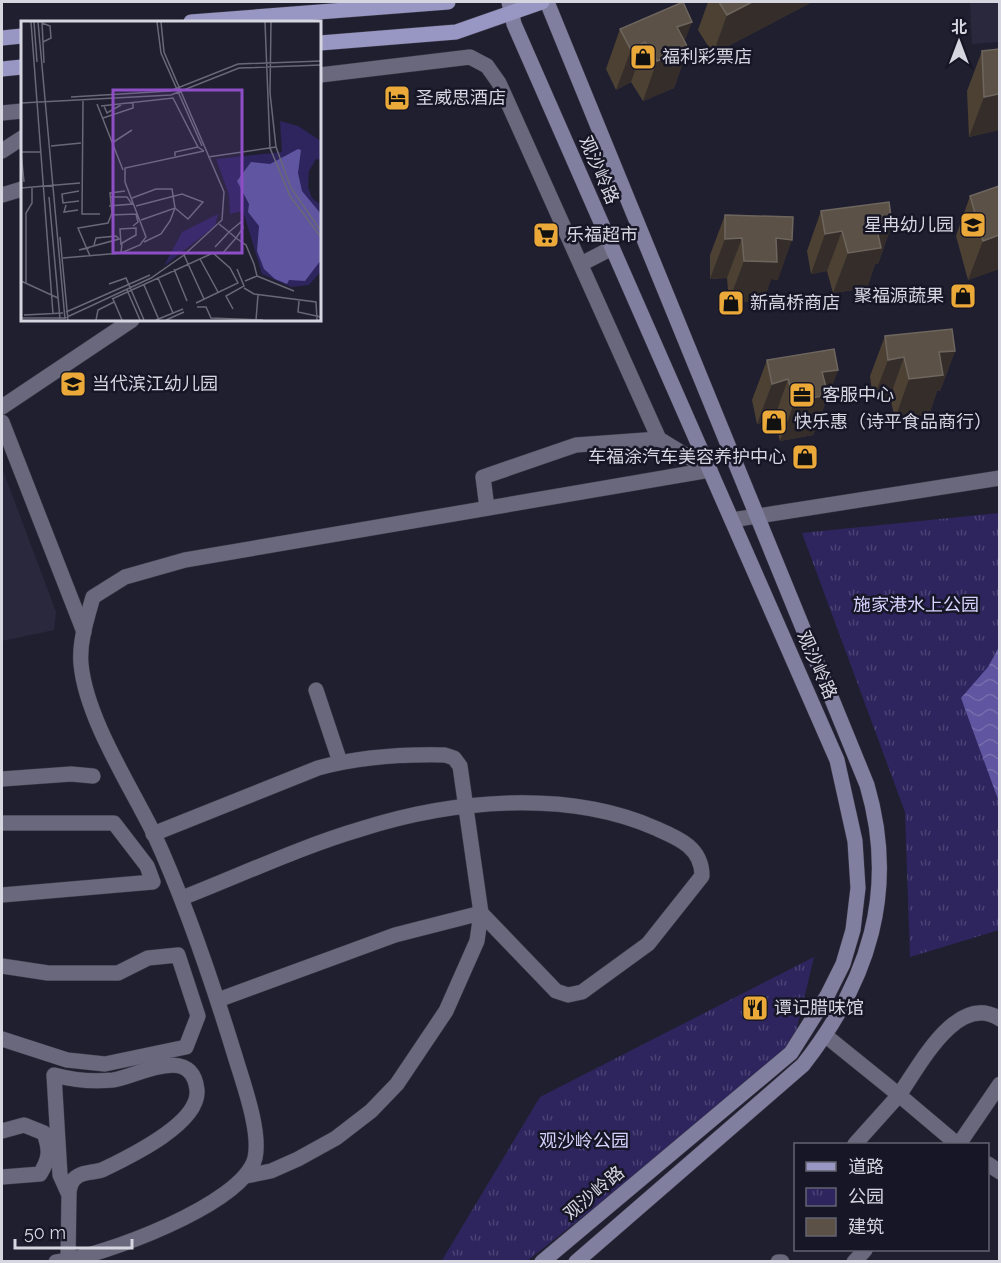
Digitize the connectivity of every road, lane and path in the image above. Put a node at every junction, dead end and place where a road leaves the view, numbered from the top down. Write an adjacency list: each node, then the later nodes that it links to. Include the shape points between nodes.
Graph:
1 (448, 2): 5 (main road)
2 (542, 2): 4 (main road)
3 (547, 2): 27 (main road, 观沙岭路)
4 (510, 7): 8 (main road, via 456,32); 18 (main road, 观沙岭路)
5 (204, 21)
6 (21, 36): 7 (main road)
7 (2, 38)
8 (321, 43)
9 (21, 67): 10 (main road)
10 (2, 69)
11 (321, 75): 19 (street, via 470,57 487,66 500,83)
12 (21, 111): 13 (street)
13 (2, 113)
14 (21, 139): 15 (street)
15 (2, 151)
16 (21, 189): 17 (street)
17 (2, 195)
18 (612, 248): 19 (street); 24 (main road, 观沙岭路)
19 (581, 264): 23 (street)
20 (131, 321): 21 (street)
21 (2, 407)
22 (2, 422): 29 (street)
23 (659, 439): 24 (street); 26 (street, via 576,445 483,477)
24 (710, 470): 26 (street); 28 (main road, 观沙岭路)
25 (999, 478): 27 (street)
26 (487, 508): 29 (street, via 185,560 125,577 93,597)
27 (757, 516): 28 (street); 43 (main road, 观沙岭路, via 867,785 879,839 874,934 847,1002)
28 (732, 520): 55 (main road, 观沙岭路, via 837,760 855,841 858,888 853,930 843,964 827,996 791,1053)
29 (84, 632): 36 (street, via 81,663 93,712)
30 (316, 690): 31 (street)
31 (340, 762): 34 (street, via 445,755 454,758 460,766); 36 (street)
32 (93, 776): 33 (street)
33 (2, 779)
34 (465, 807): 38 (street, via 361,829); 39 (street); 39 (street, via 540,801 632,818 687,841 702,864 702,876 648,944 582,992 568,995 556,991)
35 (2, 823): 37 (street, via 114,823 147,866 153,882)
36 (153, 834): 38 (street)
37 (2, 895)
38 (182, 898): 41 (street)
39 (481, 913): 41 (street, via 395,935); 51 (street, via 477,941 459,985 397,1084 336,1138 271,1171)
40 (2, 966): 44 (street, via 48,973 118,973 148,958 178,955 198,1016 186,1047 105,1064 67,1060)
41 (218, 1000): 51 (street, via 256,1138 255,1158)
42 (999, 1019): 46 (street, via 976,1013 957,1021 942,1034)
43 (826, 1036): 46 (street); 56 (main road, 观沙岭路, via 803,1065)
44 (2, 1039)
45 (999, 1083): 50 (street)
46 (899, 1095): 48 (street); 49 (street)
47 (2, 1131): 52 (street, via 24,1125 44,1133 50,1149 40,1174)
48 (856, 1143)
49 (957, 1143)
50 (959, 1143)
51 (246, 1176): 54 (street, via 190,1215 105,1251)
52 (2, 1177)
53 (69, 1195): 53 (street, via 69,1187 77,1176 102,1170 170,1132 185,1119 197,1100 193,1077 183,1068 162,1064 112,1080 73,1080 54,1075 60,1175); 54 (street)
54 (62, 1261)
55 (542, 1262)
56 (576, 1262)

